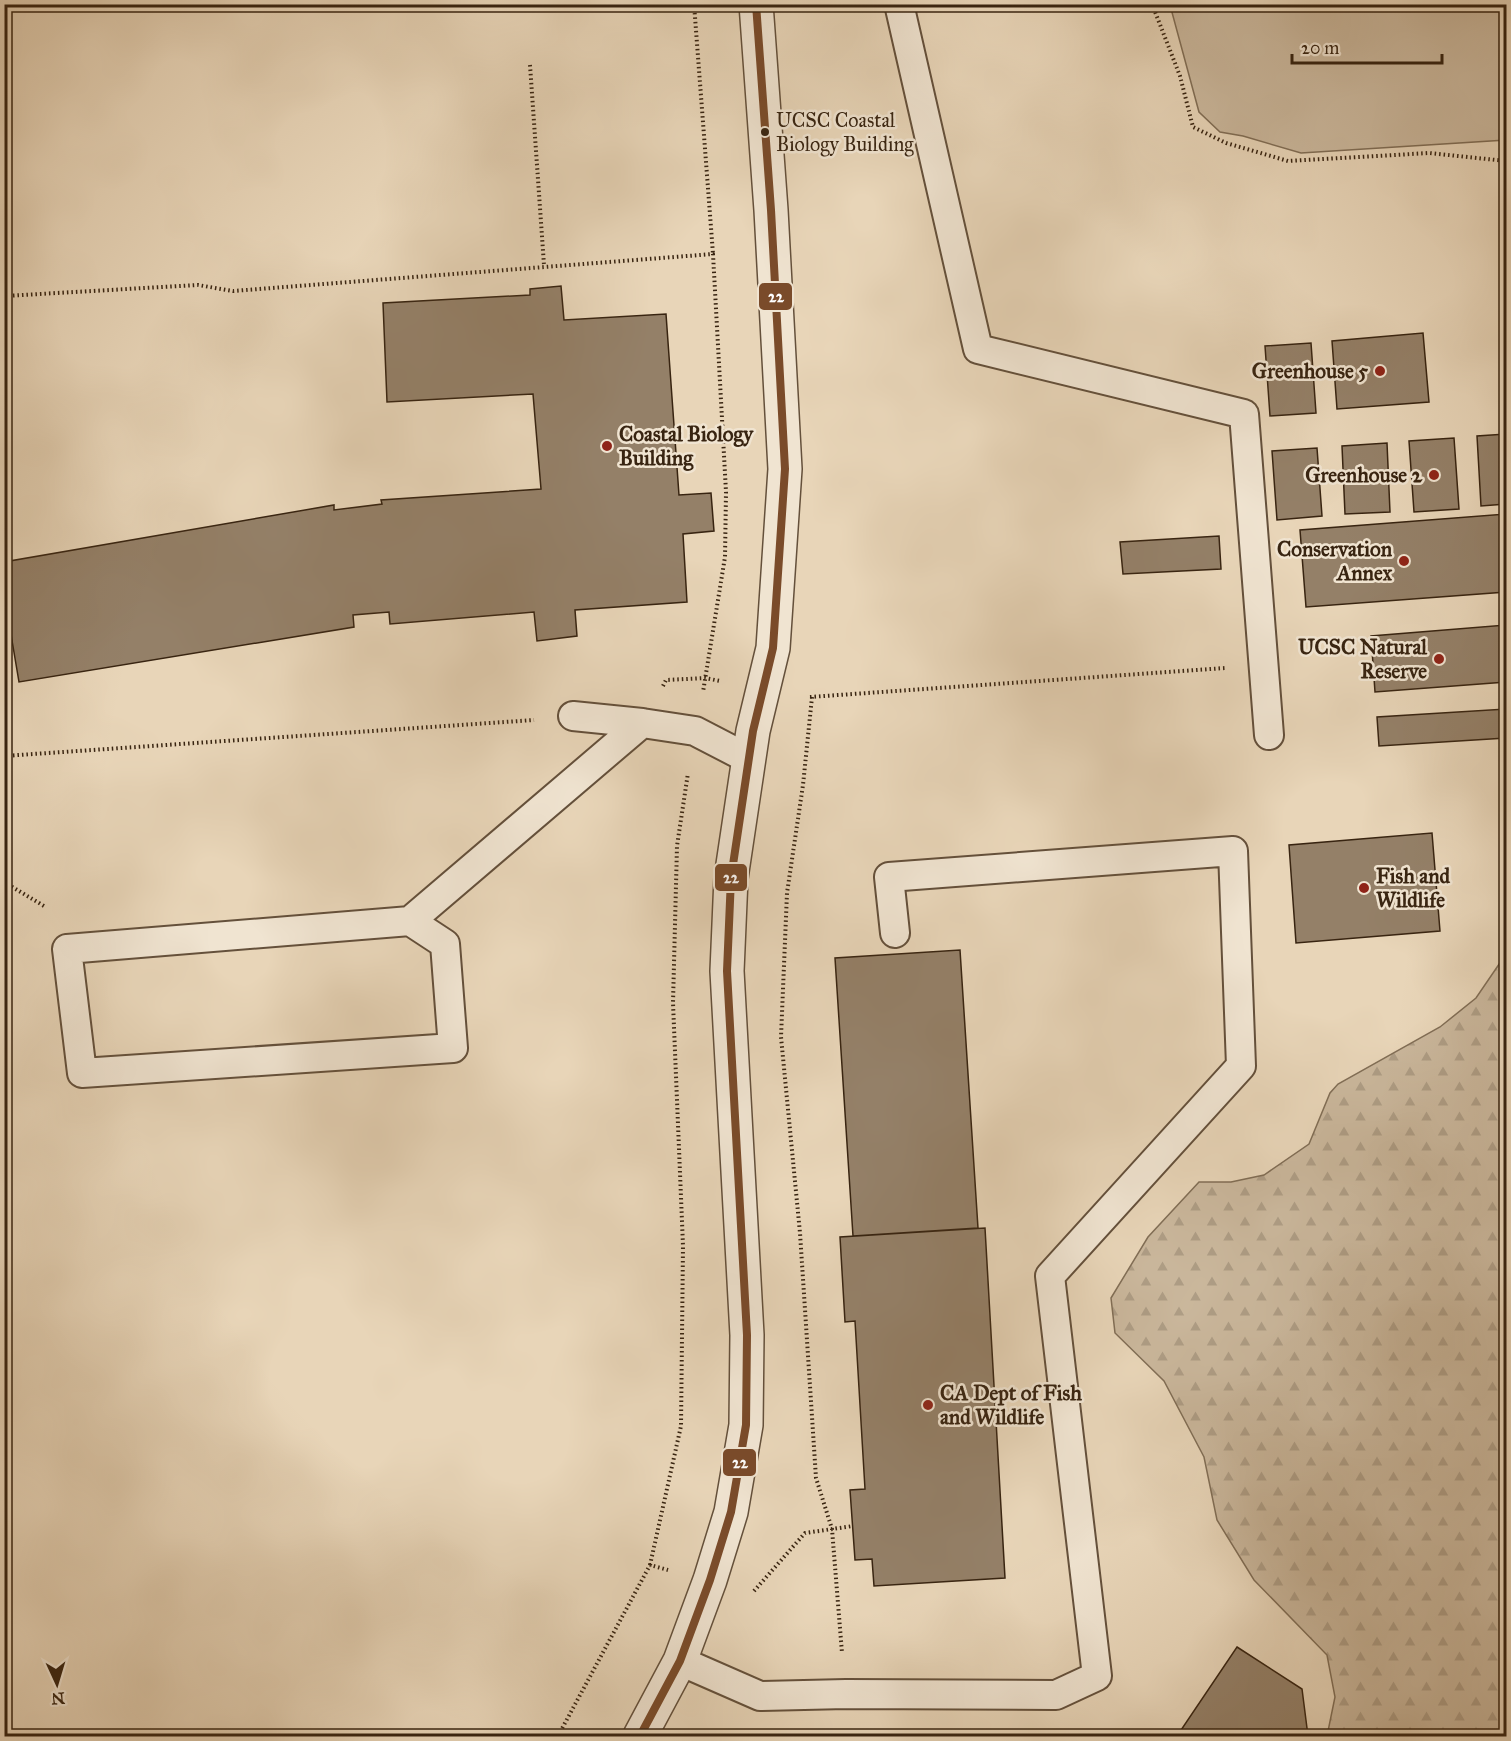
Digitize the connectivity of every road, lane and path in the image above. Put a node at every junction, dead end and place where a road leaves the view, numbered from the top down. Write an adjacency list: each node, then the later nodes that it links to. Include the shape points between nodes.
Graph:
1 (694, 4): 7 (path)
2 (756, 4): 14 (street, via 785,469 773,648)
3 (899, 4): 12 (lane, via 978,349 1244,414)
4 (1152, 4): 6 (path, via 1193,127 1226,144 1288,161 1429,153)
5 (530, 64): 8 (path)
6 (1506, 161)
7 (712, 254)
8 (544, 266)
9 (1237, 667): 20 (path, via 812,697 787,893 781,1037 800,1233 816,1478 832,1529)
10 (573, 716): 11 (lane); 13 (path)
11 (642, 723): 14 (lane, via 695,731); 17 (lane)
12 (1269, 735)
13 (4, 756)
14 (748, 759): 19 (street, via 731,878 726,971 747,1335 746,1425 731,1512)
15 (4, 882): 16 (path)
16 (44, 906)
17 (410, 921): 17 (lane, via 67,949 82,1073 453,1048 445,944)
18 (895, 933): 20 (lane, via 889,877 1233,851 1241,1066 1050,1276 1097,1676 1056,1695)
19 (680, 1661): 20 (lane, via 760,1696); 21 (street)
20 (846, 1694)
21 (640, 1737)

